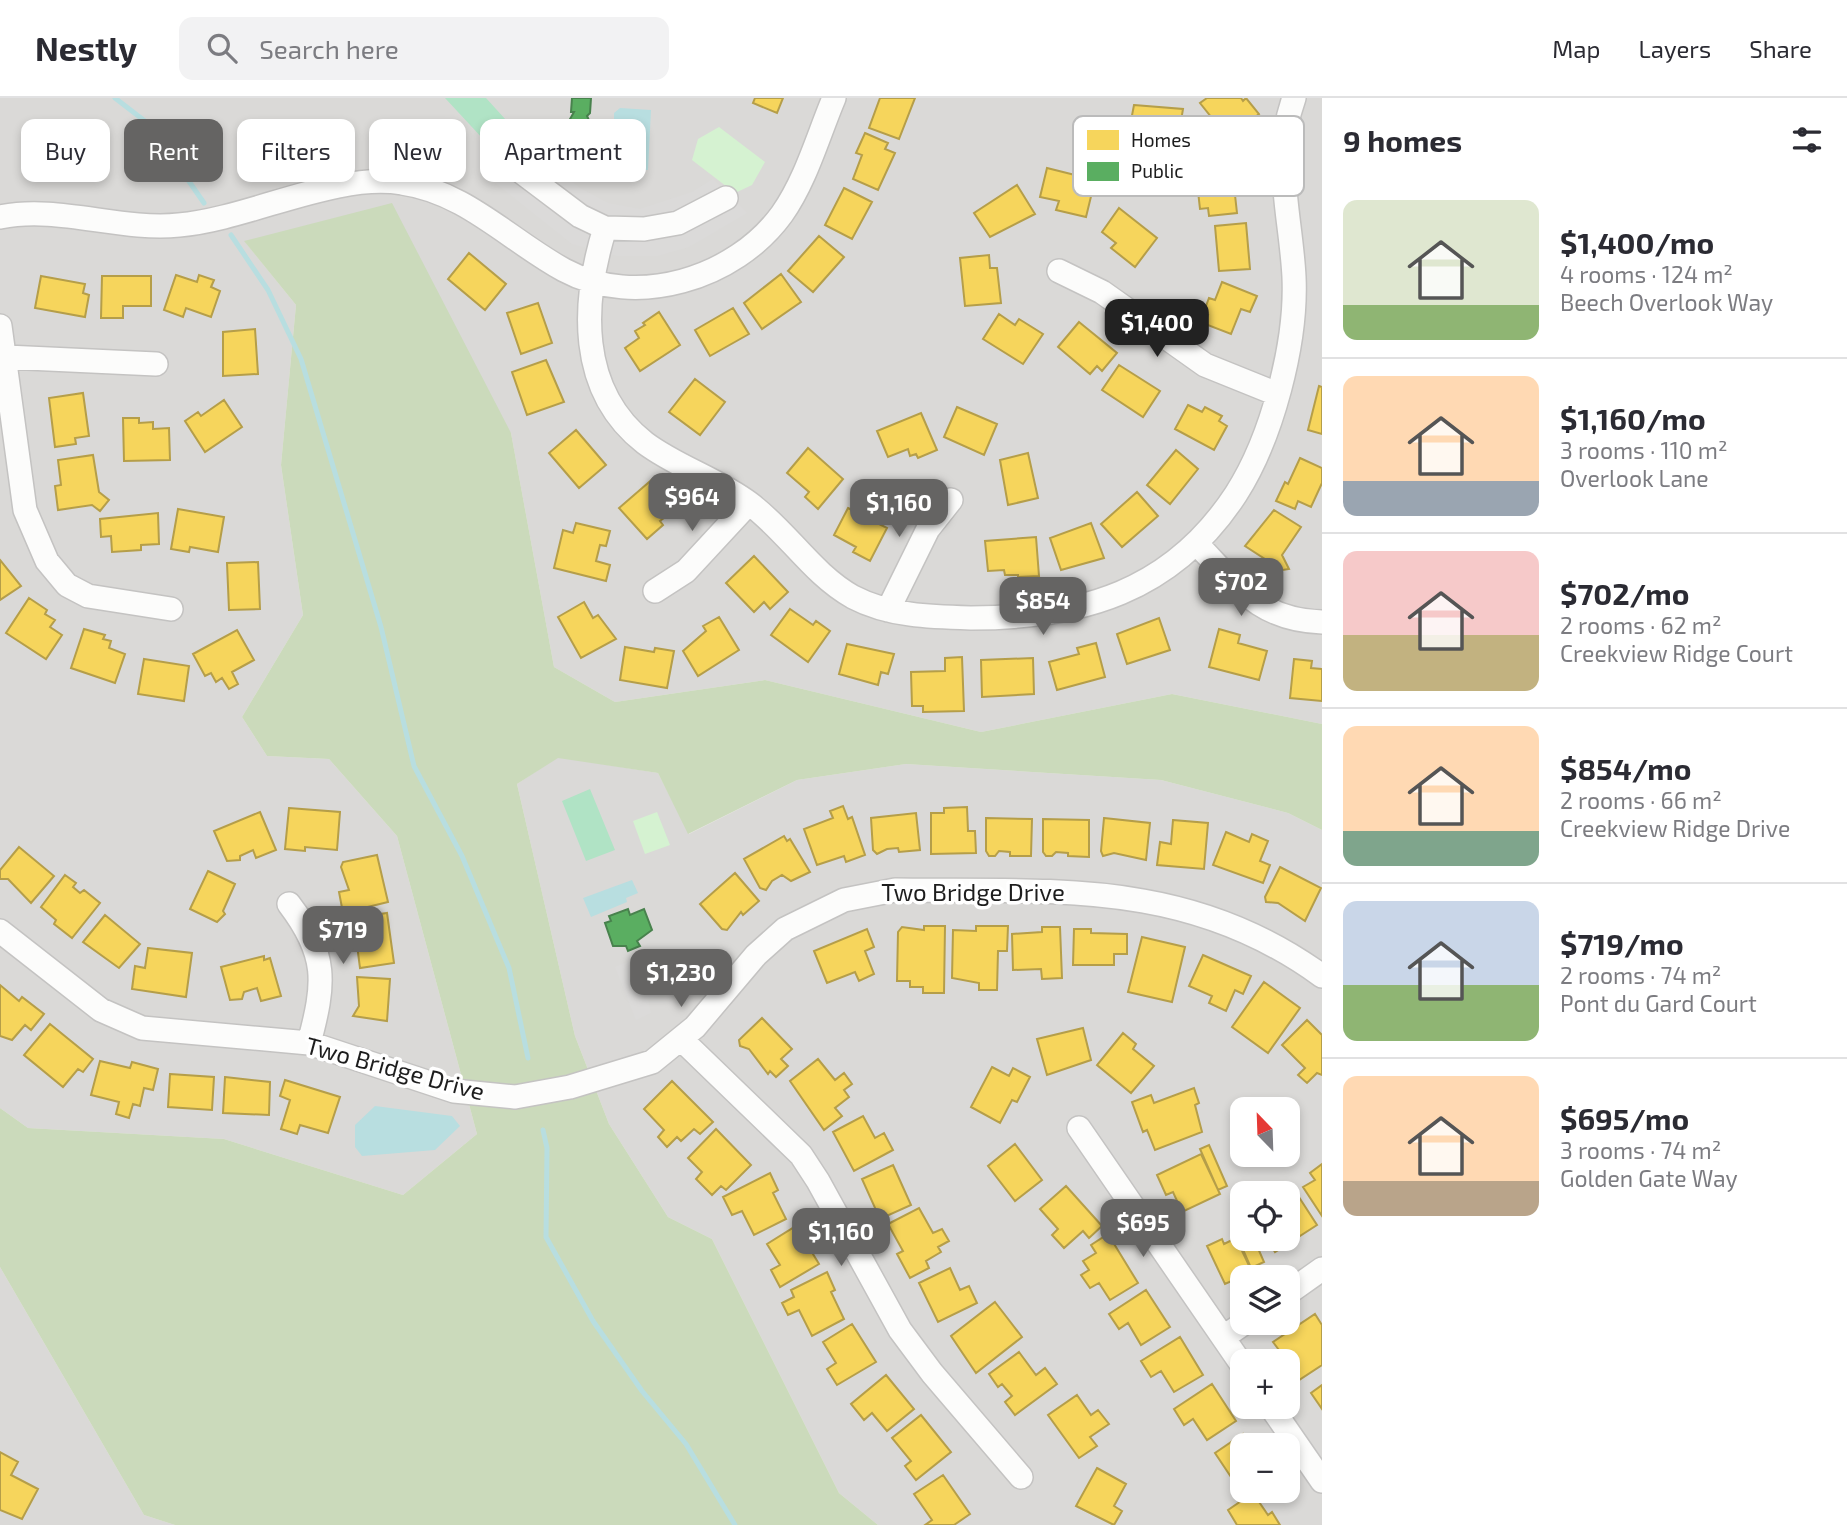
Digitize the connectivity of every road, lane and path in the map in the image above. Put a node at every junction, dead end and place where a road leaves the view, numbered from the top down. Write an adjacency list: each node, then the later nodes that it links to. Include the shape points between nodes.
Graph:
1 (834, 98): 10 (street, via 790,201 746,251 707,272 671,284)
2 (1294, 98): 3 (street)
3 (1290, 116)
4 (535, 182): 8 (street, via 580,216)
5 (1285, 196): 14 (street, via 1294,292)
6 (726, 198): 8 (street, via 678,223 644,229)
7 (0, 217): 10 (street, via 31,214 144,227 181,225 351,185 399,182 463,202 548,261)
8 (605, 228): 10 (street)
9 (1059, 271): 14 (street, via 1102,292 1205,365)
10 (592, 282): 16 (street, via 587,324 592,354 601,384 619,416 644,442)
11 (0, 326): 12 (street)
12 (6, 357): 13 (street); 19 (street, via 25,510 47,561 67,585 88,596)
13 (156, 365)
14 (1277, 394): 17 (street, via 1247,475)
15 (951, 500): 20 (street, via 928,529)
16 (749, 503): 18 (street, via 687,571); 20 (street, via 831,581 853,597)
17 (1196, 542): 20 (street, via 1143,581 1072,610 999,618); 21 (street, via 1263,608)
18 (655, 591)
19 (171, 608)
20 (888, 610)
21 (1322, 622)
22 (289, 904): 26 (street, via 309,931 321,967)
23 (0, 931): 26 (street, Two Bridge Drive, via 101,1010 127,1023 173,1033)
24 (1322, 976): 25 (street, Two Bridge Drive, via 1248,932 1157,902 1082,892 882,891 831,904 786,929 756,955)
25 (682, 1040): 26 (street, Two Bridge Drive, via 638,1068 548,1092 498,1097 443,1087); 34 (street, via 801,1155 900,1330)
26 (309, 1043)
27 (1079, 1128): 31 (street)
28 (1322, 1269): 29 (street)
29 (1300, 1285)
30 (1230, 1334): 31 (street)
31 (1224, 1338): 32 (street)
32 (1231, 1349)
33 (1279, 1419): 35 (street)
34 (1021, 1477)
35 (1322, 1481)

